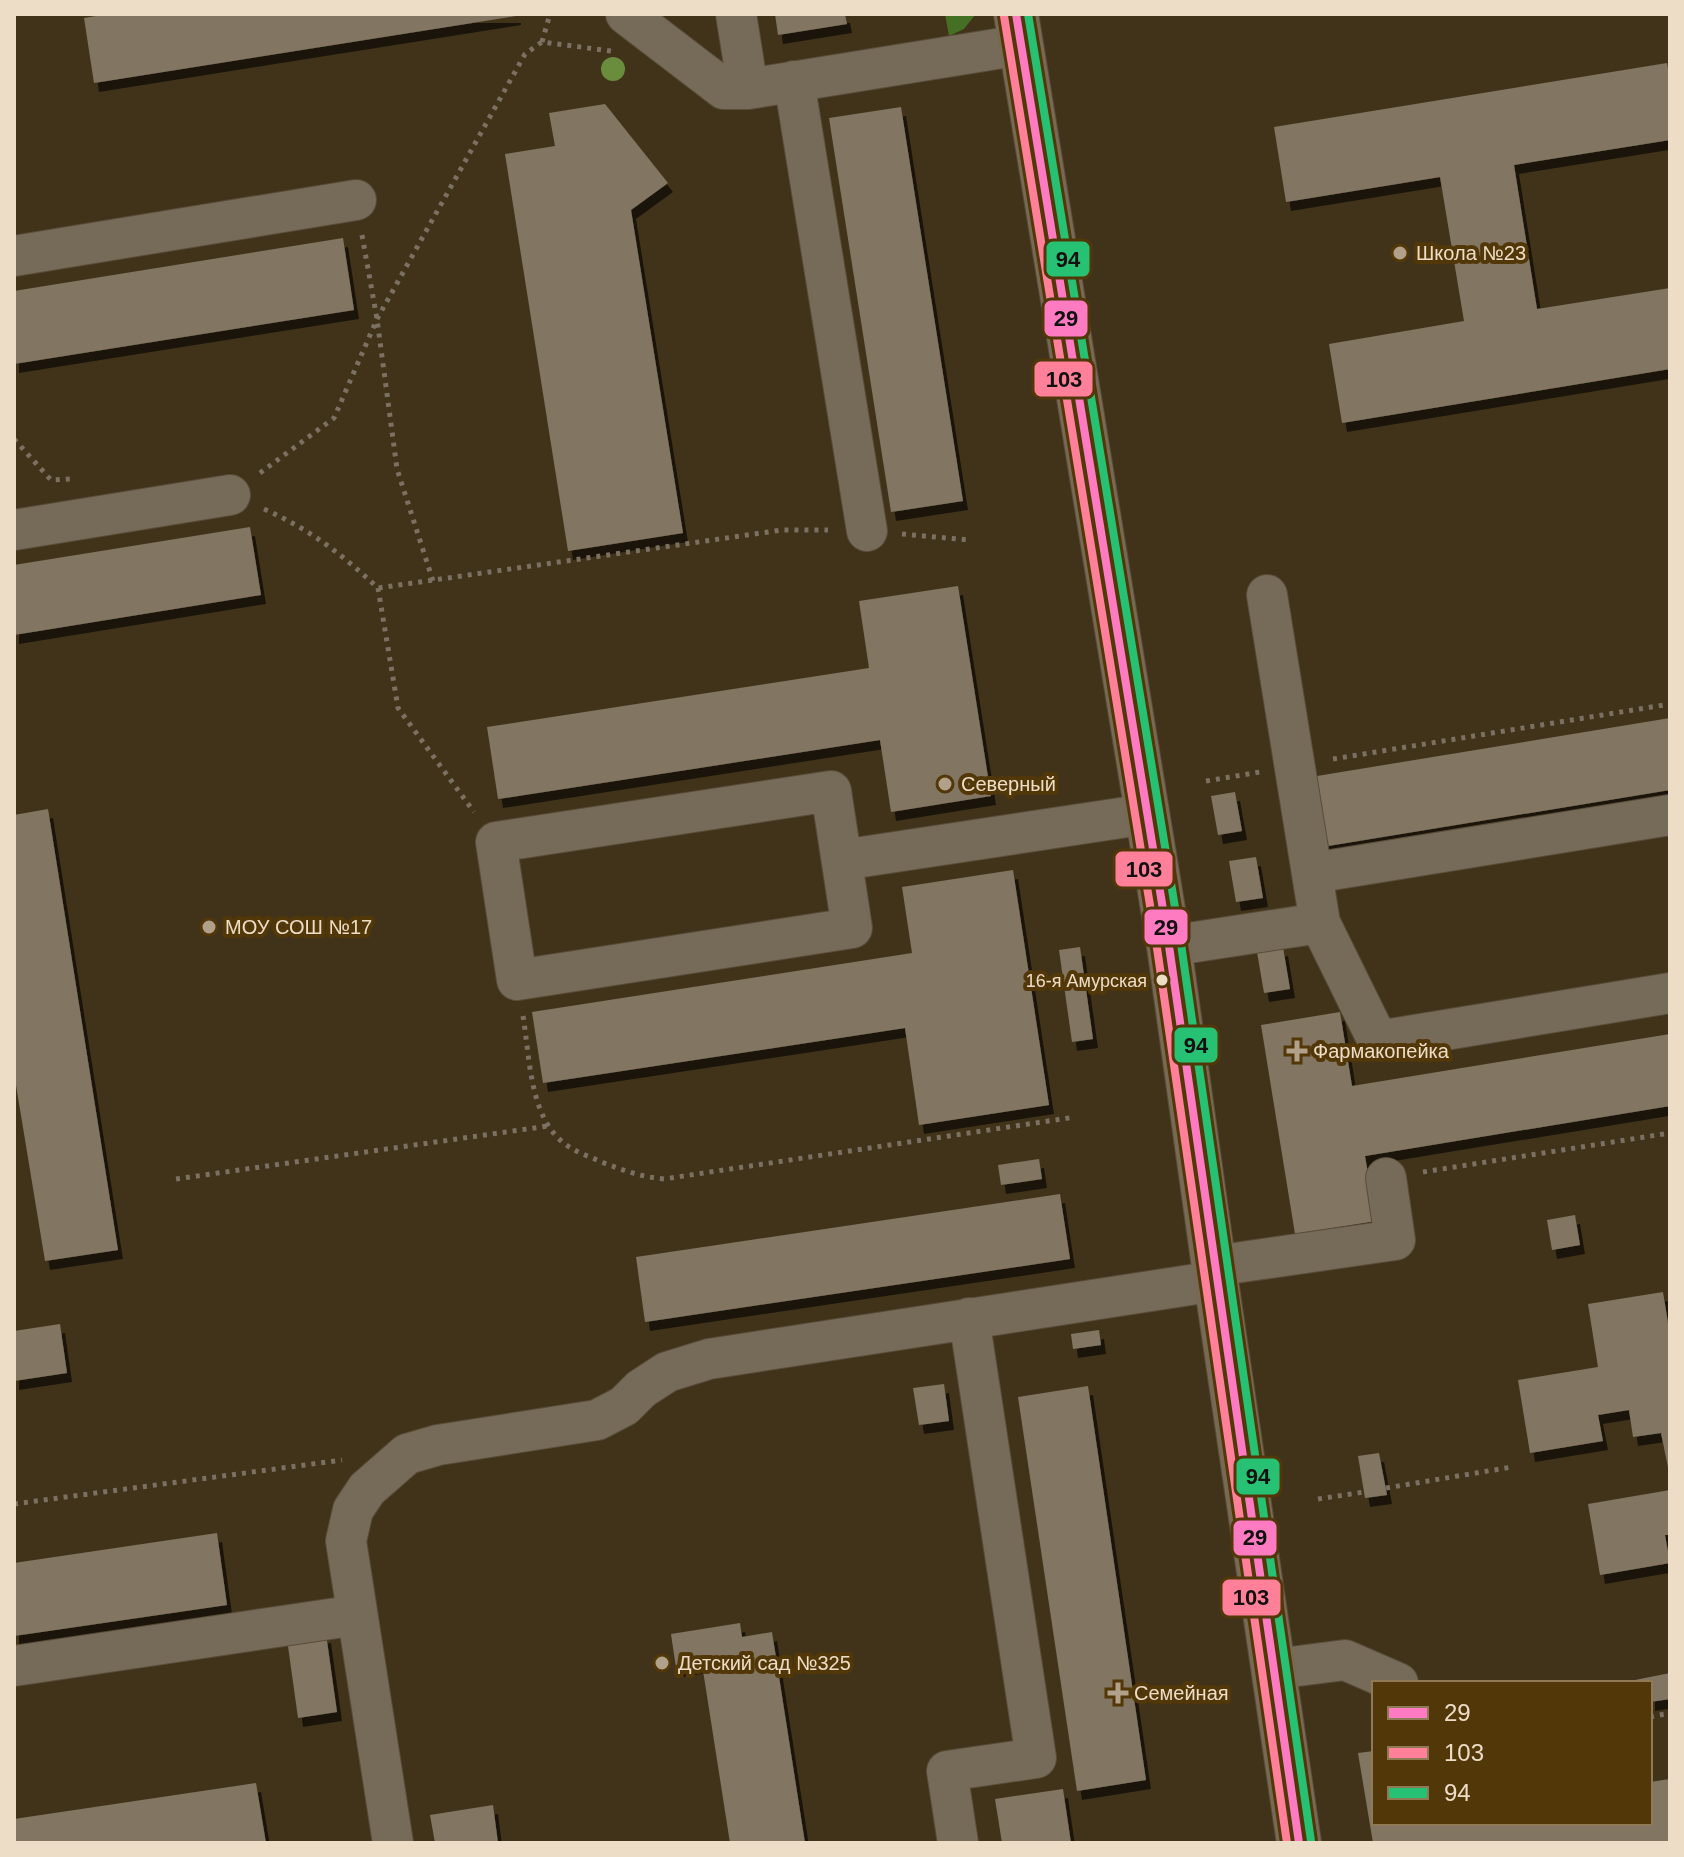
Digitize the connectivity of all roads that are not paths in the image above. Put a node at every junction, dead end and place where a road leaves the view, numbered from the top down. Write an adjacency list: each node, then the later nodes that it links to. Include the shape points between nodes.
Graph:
1 (736, 14): 5 (street)
2 (1018, 29): 4 (street); 12 (main road)
3 (622, 33): 5 (street)
4 (794, 81): 5 (street); 10 (street)
5 (736, 89)
6 (356, 200): 7 (street)
7 (14, 256)
8 (230, 495): 9 (street)
9 (14, 530)
10 (867, 531)
11 (1267, 595): 15 (street)
12 (1147, 814): 14 (street); 17 (main road)
13 (1670, 815): 15 (street)
14 (842, 860): 14 (street, via 831,791 496,842 517,980 852,928)
15 (1313, 873): 16 (street)
16 (1320, 923): 17 (street); 18 (street, via 1378,1041)
17 (1169, 946): 20 (main road)
18 (1670, 993)
19 (1386, 1178): 20 (street, via 1395,1240)
20 (1215, 1273): 21 (street); 24 (main road)
21 (969, 1318): 22 (street, via 686,1364 597,1420 407,1454 367,1489 353,1510 346,1541); 27 (street, via 1036,1758 947,1771)
22 (357, 1615): 23 (street); 26 (street)
23 (14, 1666)
24 (1275, 1669): 25 (street, via 1345,1660); 28 (main road)
25 (1393, 1681)
26 (393, 1843)
27 (958, 1843)
28 (1299, 1843)

